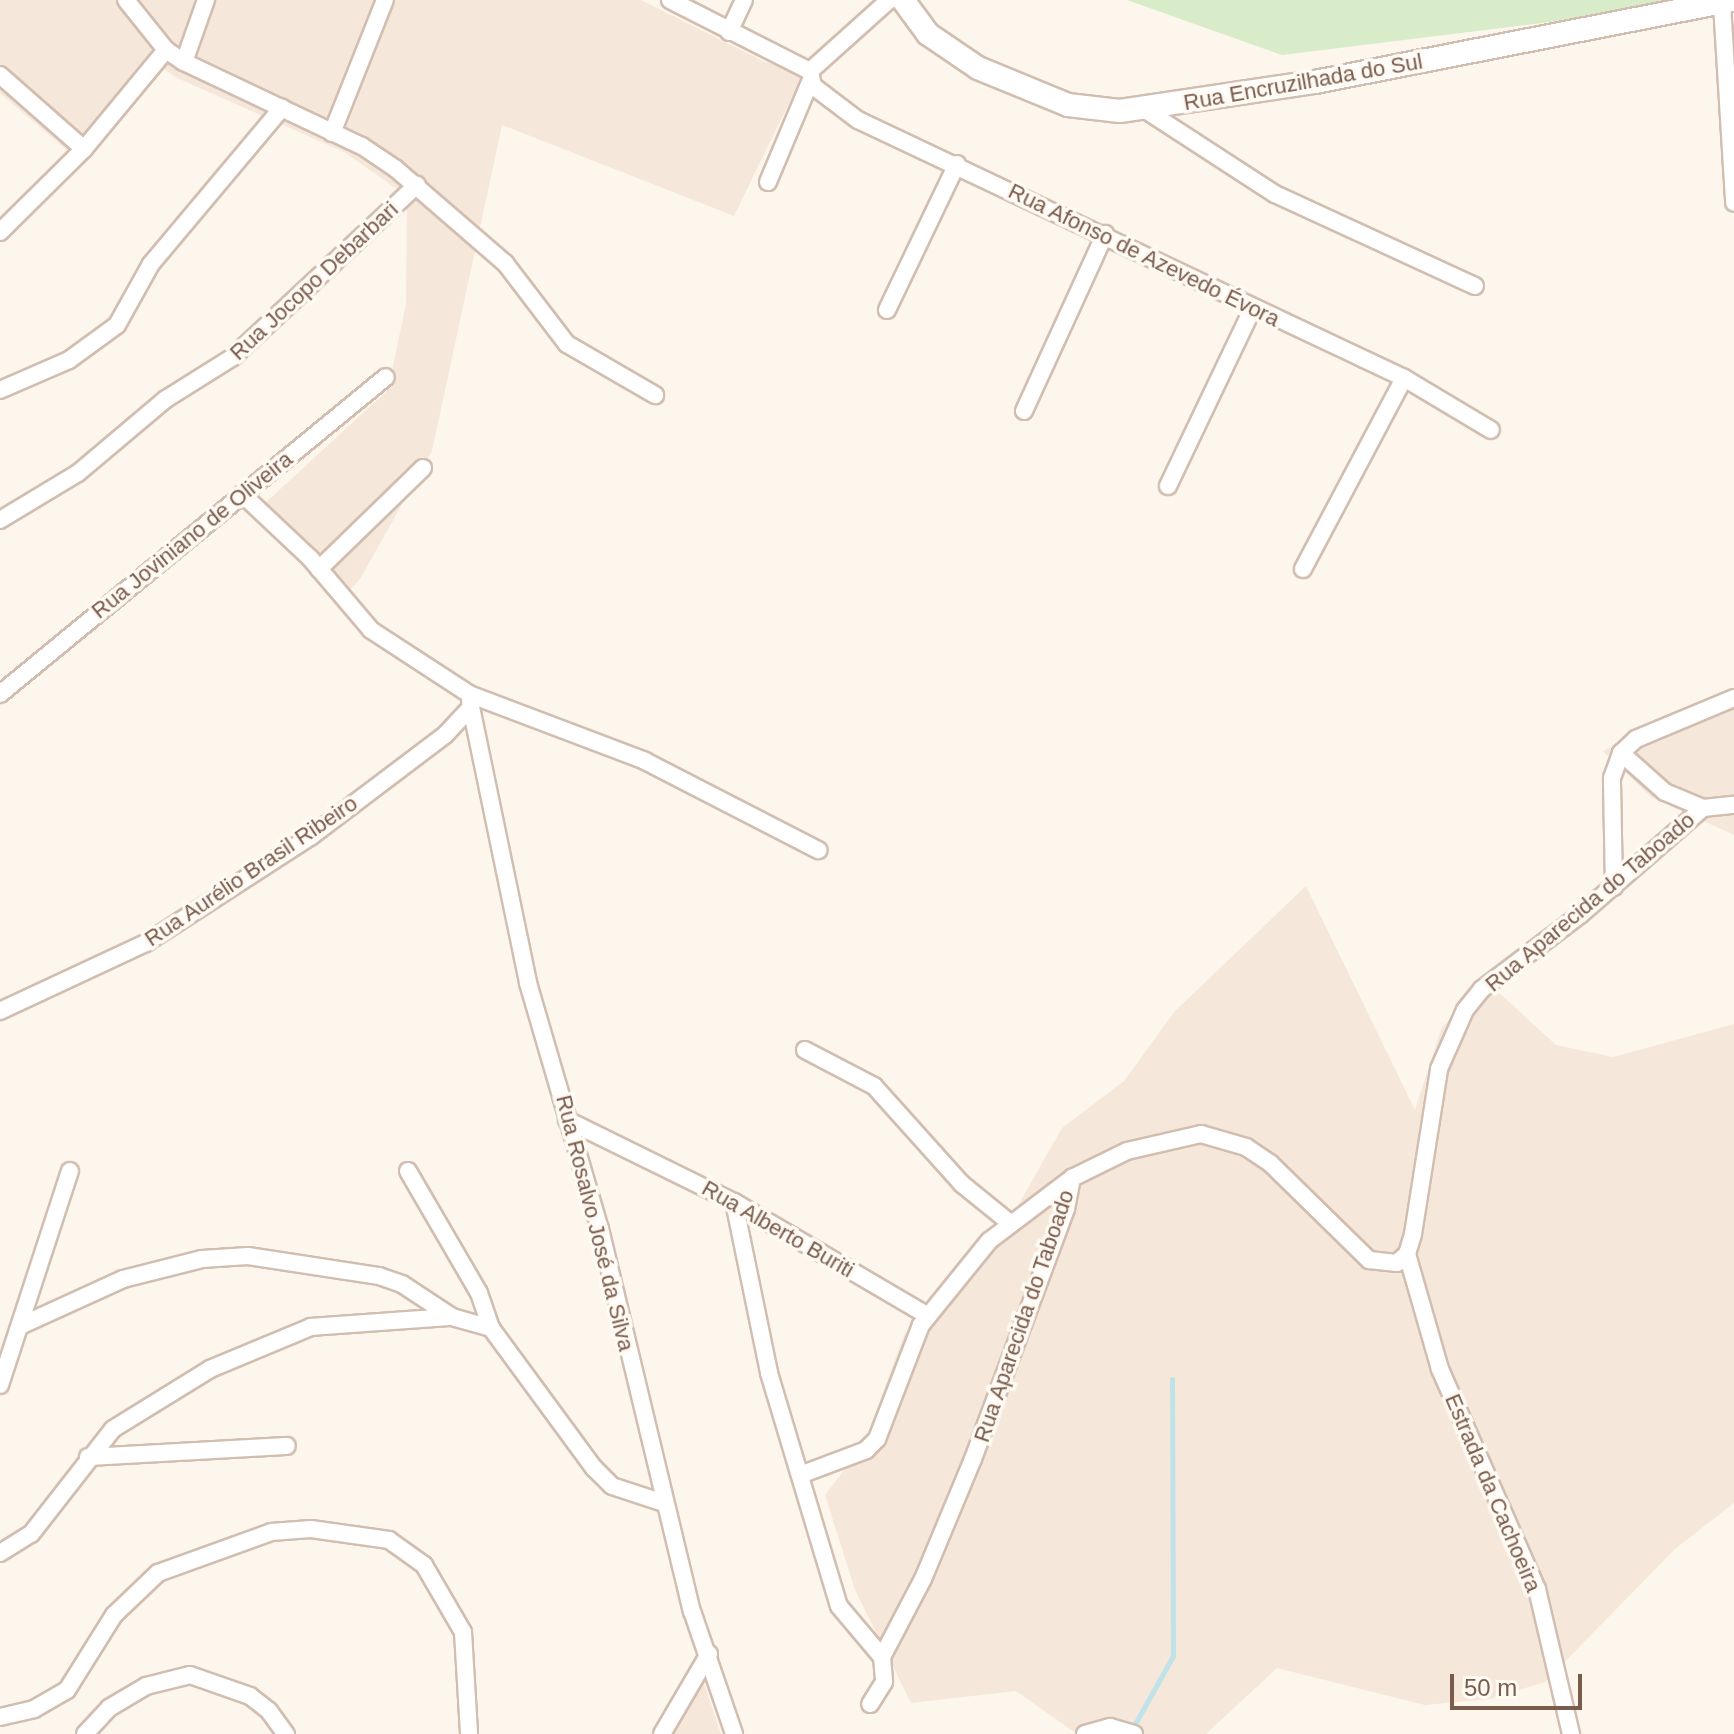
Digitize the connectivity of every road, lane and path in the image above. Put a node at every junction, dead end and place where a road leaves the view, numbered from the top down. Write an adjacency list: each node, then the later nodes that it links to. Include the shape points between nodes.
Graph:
1 (126, 0): 10 (street)
2 (206, 0): 11 (street)
3 (385, 0): 16 (street)
4 (670, 0): 9 (street, Rua Afonso de Azevedo Évora)
5 (744, 0): 9 (street)
6 (889, 0): 13 (street)
7 (903, 0): 15 (street, Rua Encruzilhada do Sul, via 928,34 1007,82 1068,105)
8 (1728, 2): 15 (street, Rua Encruzilhada do Sul, via 1315,82); 21 (street)
9 (729, 32): 13 (street, Rua Afonso de Azevedo Évora)
10 (166, 50): 11 (street); 17 (street)
11 (184, 62): 14 (street)
12 (0, 75): 17 (street)
13 (810, 76): 18 (street, Rua Afonso de Azevedo Évora, via 845,112); 19 (street)
14 (282, 108): 16 (street); 29 (street, via 151,264 122,319 95,346)
15 (1144, 109): 24 (street, via 1275,194)
16 (332, 133): 20 (street, via 362,146)
17 (84, 149): 22 (street)
18 (957, 164): 23 (street, Rua Afonso de Azevedo Évora); 25 (street)
19 (768, 182)
20 (417, 185): 30 (street, via 505,263 567,344); 36 (street, Rua Jocopo Debarbari, via 259,337 166,399 78,473)
21 (1734, 203)
22 (0, 232)
23 (1105, 234): 26 (street, Rua Afonso de Azevedo Évora); 31 (street)
24 (1475, 286)
25 (887, 310)
26 (1252, 310): 28 (street, Rua Afonso de Azevedo Évora); 34 (street)
27 (386, 377): 35 (street, Rua Joviniano de Oliveira)
28 (1404, 378): 32 (street, Rua Afonso de Azevedo Évora); 38 (street)
29 (0, 390)
30 (655, 395)
31 (1024, 411)
32 (1491, 430)
33 (423, 468): 37 (street)
34 (1168, 486)
35 (242, 494): 37 (street); 39 (street, Rua Joviniano de Oliveira)
36 (0, 520)
37 (319, 569): 41 (street, via 371,630)
38 (1303, 569)
39 (0, 694)
40 (1734, 698): 42 (street, via 1632,741)
41 (470, 701): 46 (street, via 645,761); 48 (street, Rua Aurélio Brasil Ribeiro, via 445,735 310,837 168,929); 50 (street, Rua Rosalvo José da Silva, via 528,983)
42 (1621, 753): 44 (street, via 1665,792); 47 (street, via 1612,778)
43 (1734, 805): 44 (street, Rua Aparecida do Taboado)
44 (1709, 808): 45 (street); 47 (street, Rua Aparecida do Taboado)
45 (1734, 819)
46 (818, 850)
47 (1614, 887): 56 (street, Rua Aparecida do Taboado, via 1482,989 1456,1025 1434,1089)
48 (0, 1011)
49 (805, 1050): 55 (street, via 874,1086 962,1184)
50 (567, 1120): 54 (street, Rua Alberto Buriti); 65 (street, Rua Rosalvo José da Silva, via 600,1229)
51 (70, 1171): 59 (street)
52 (408, 1171): 60 (street, via 466,1268)
53 (1072, 1178): 55 (street); 56 (street, Rua Aparecida do Taboado, via 1156,1141 1201,1134 1224,1138 1270,1163 1369,1260 1397,1263); 68 (street, Rua Aparecida do Taboado, via 1066,1209 973,1459 923,1579)
54 (734, 1202): 57 (street, Rua Alberto Buriti); 64 (street, via 769,1373)
55 (1010, 1223): 57 (street, via 966,1265)
56 (1407, 1254): 78 (street, Estrada da Cachoeira, via 1440,1369 1537,1589)
57 (928, 1316): 64 (street, via 912,1344 877,1439 866,1450)
58 (452, 1317): 59 (street, via 402,1284 379,1276 233,1257 147,1271); 60 (street); 63 (street, via 334,1323 275,1340 154,1399 113,1429)
59 (20, 1326): 61 (street)
60 (491, 1328): 65 (street, via 594,1468 612,1486)
61 (0, 1385)
62 (287, 1446): 63 (street)
63 (88, 1457): 66 (street, via 31,1534)
64 (800, 1475): 68 (street, via 839,1606)
65 (664, 1503): 67 (street, Rua Rosalvo José da Silva)
66 (0, 1553)
67 (709, 1654): 75 (street); 76 (street, Rua Rosalvo José da Silva)
68 (882, 1657): 69 (street, Rua Aparecida do Taboado, via 884,1682)
69 (870, 1704)
70 (0, 1717): 74 (street, via 34,1709 67,1690 114,1615 158,1573 271,1532 354,1532 410,1551 457,1619 467,1646)
71 (1089, 1731): 77 (street)
72 (85, 1734): 73 (street, via 109,1708 146,1686 190,1675 250,1696)
73 (286, 1734)
74 (469, 1734)
75 (662, 1734)
76 (734, 1734)
77 (1134, 1734)
78 (1571, 1734)

